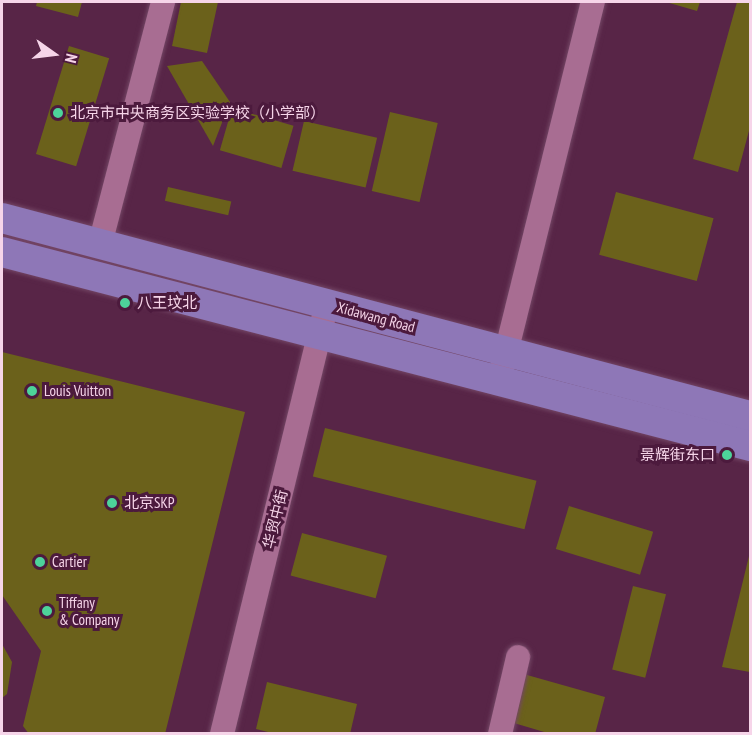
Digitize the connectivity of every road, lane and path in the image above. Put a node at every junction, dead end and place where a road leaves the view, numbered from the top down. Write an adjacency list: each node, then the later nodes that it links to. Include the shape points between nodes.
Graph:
1 (163, 2): 4 (street)
2 (593, 2): 8 (street)
3 (2, 218): 4 (main road, Xidawang Road)
4 (100, 244): 6 (main road, Xidawang Road)
5 (2, 252): 7 (main road, Xidawang Road)
6 (327, 304): 7 (street, 华贸中街); 8 (main road, Xidawang Road)
7 (320, 335): 9 (main road, Xidawang Road); 13 (street, 华贸中街)
8 (506, 351): 9 (street); 10 (main road, Xidawang Road)
9 (499, 381): 11 (main road, Xidawang Road)
10 (750, 417)
11 (750, 446)
12 (518, 657): 14 (street)
13 (222, 734)
14 (500, 734)

